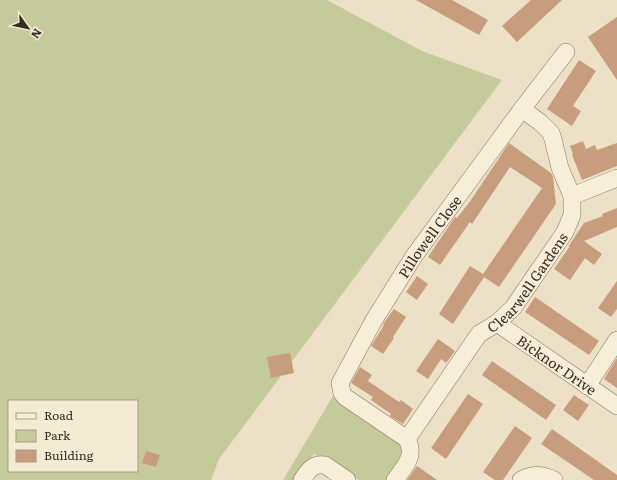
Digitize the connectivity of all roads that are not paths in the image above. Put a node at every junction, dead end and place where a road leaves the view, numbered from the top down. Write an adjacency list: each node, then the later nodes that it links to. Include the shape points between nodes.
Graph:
1 (566, 52): 2 (street, Pillowell Close)
2 (522, 109): 4 (street, via 550,133 560,168); 9 (street, Pillowell Close, via 414,256 374,320 340,383 345,397)
3 (617, 178): 4 (street)
4 (572, 196): 5 (street, Clearwell Gardens, via 572,215 565,232 513,308)
5 (496, 323): 7 (street, Bicknor Drive); 9 (street, Clearwell Gardens, via 479,334)
6 (617, 340): 7 (street)
7 (587, 386): 8 (street, Bicknor Drive)
8 (617, 406)
9 (406, 438): 12 (street, via 410,444 410,455)
10 (306, 475): 11 (street, via 318,464 325,465)
11 (347, 480)
12 (395, 480)
13 (521, 480): 14 (street, via 538,475)
14 (554, 480)

